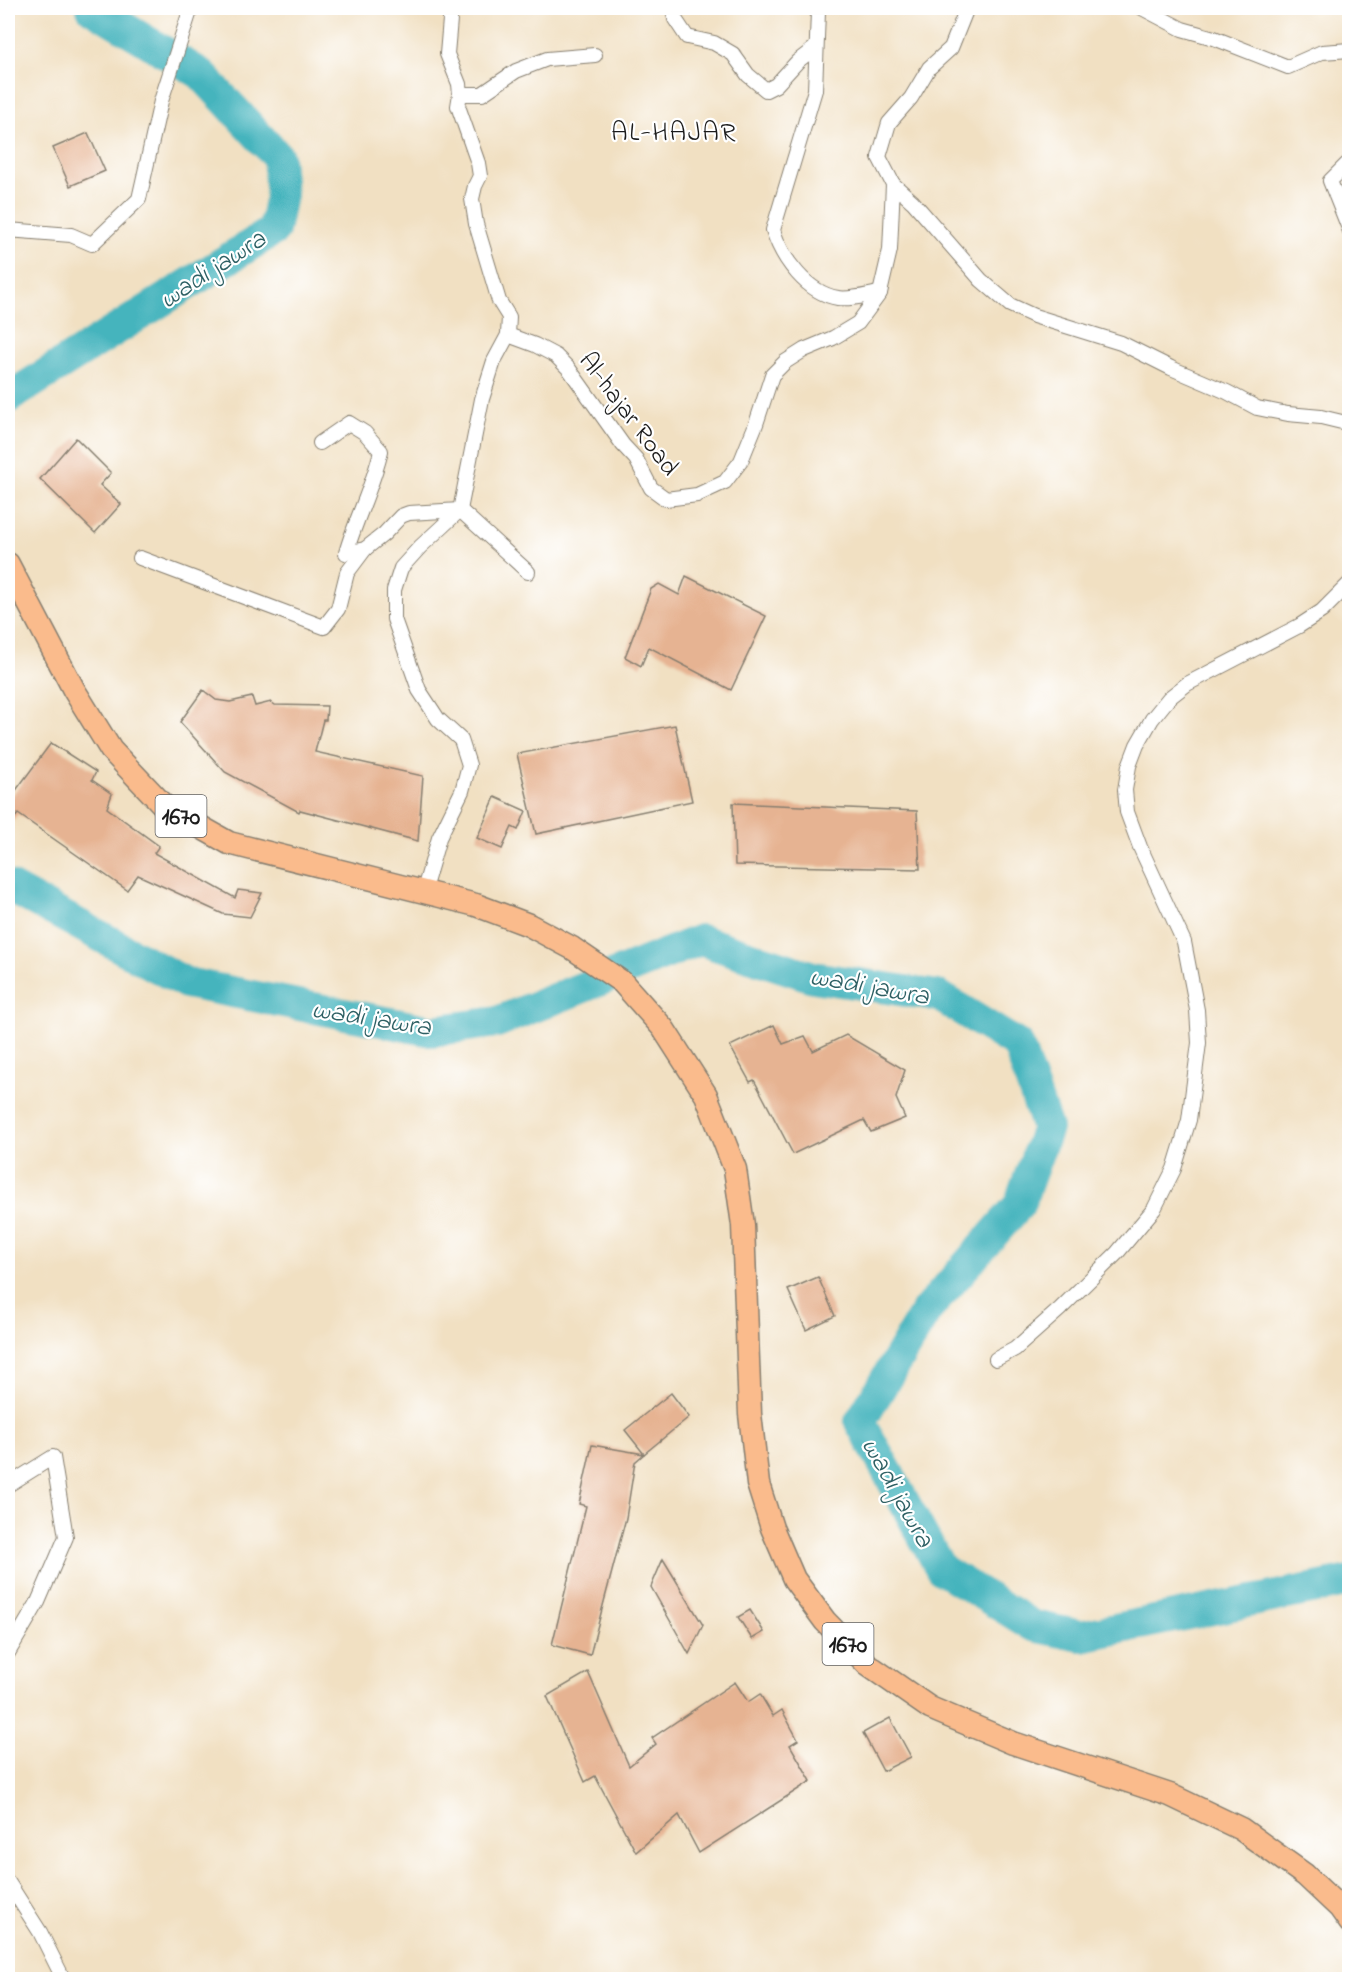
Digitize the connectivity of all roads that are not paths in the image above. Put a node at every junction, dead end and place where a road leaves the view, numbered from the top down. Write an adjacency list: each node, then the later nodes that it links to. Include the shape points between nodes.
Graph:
1 (191, 8): 13 (street, via 161,101 139,199 92,244 71,235)
2 (451, 8): 10 (street, via 447,54)
3 (673, 8): 7 (street, via 687,37 714,43 734,54 748,75 766,90)
4 (815, 8): 7 (street)
5 (967, 8): 12 (street, via 951,48 929,68 911,98 889,123 879,157)
6 (1142, 8): 8 (street, via 1182,29 1288,67 1322,52)
7 (816, 47): 15 (street, via 815,90 773,230 789,261 817,292 840,299)
8 (1350, 50)
9 (595, 55): 10 (street, via 547,59 516,71 482,94)
10 (460, 94): 16 (street, via 458,106 480,176 472,199 476,224 499,301 509,316)
11 (1350, 164): 14 (street, via 1330,181)
12 (893, 184): 15 (street, Al-hajar Road, via 890,250); 17 (street, via 981,280 1010,305 1121,343 1257,408)
13 (8, 230)
14 (1350, 231)
15 (880, 293): 16 (street, Al-hajar Road, via 858,323 804,350 772,375 741,461 725,482 697,495 666,499 651,488 636,459 569,369 535,345)
16 (508, 335): 19 (street, via 494,361 482,399)
17 (1350, 424)
18 (320, 443): 20 (street, via 349,423 365,433 381,451 346,553)
19 (460, 510): 20 (street, via 401,516); 23 (street); 25 (street, via 401,568 394,590 394,619 419,690 438,719 461,740 470,765 439,838)
20 (365, 549): 21 (street, via 347,573 338,609 324,627)
21 (140, 558)
22 (8, 564): 25 (main road, 1670, via 74,690 111,750 165,807 229,843)
23 (528, 572)
24 (1350, 583): 26 (street, via 1322,611 1299,626 1187,684 1169,698 1137,745 1125,790 1127,812 1184,942 1197,1010 1199,1043 1189,1120 1174,1169 1154,1209 1060,1310 1015,1349)
25 (423, 893): 30 (main road, 1670, via 476,905 529,925 622,982 663,1028 706,1095 735,1169 743,1224 750,1414 758,1484 794,1579 825,1621 867,1665 930,1708 1013,1743 1170,1795 1241,1829 1305,1875)
26 (996, 1359)
27 (8, 1485): 28 (street, via 53,1457 66,1537 38,1602)
28 (8, 1653)
29 (8, 1882): 31 (street)
30 (1350, 1922)
31 (64, 1980)

